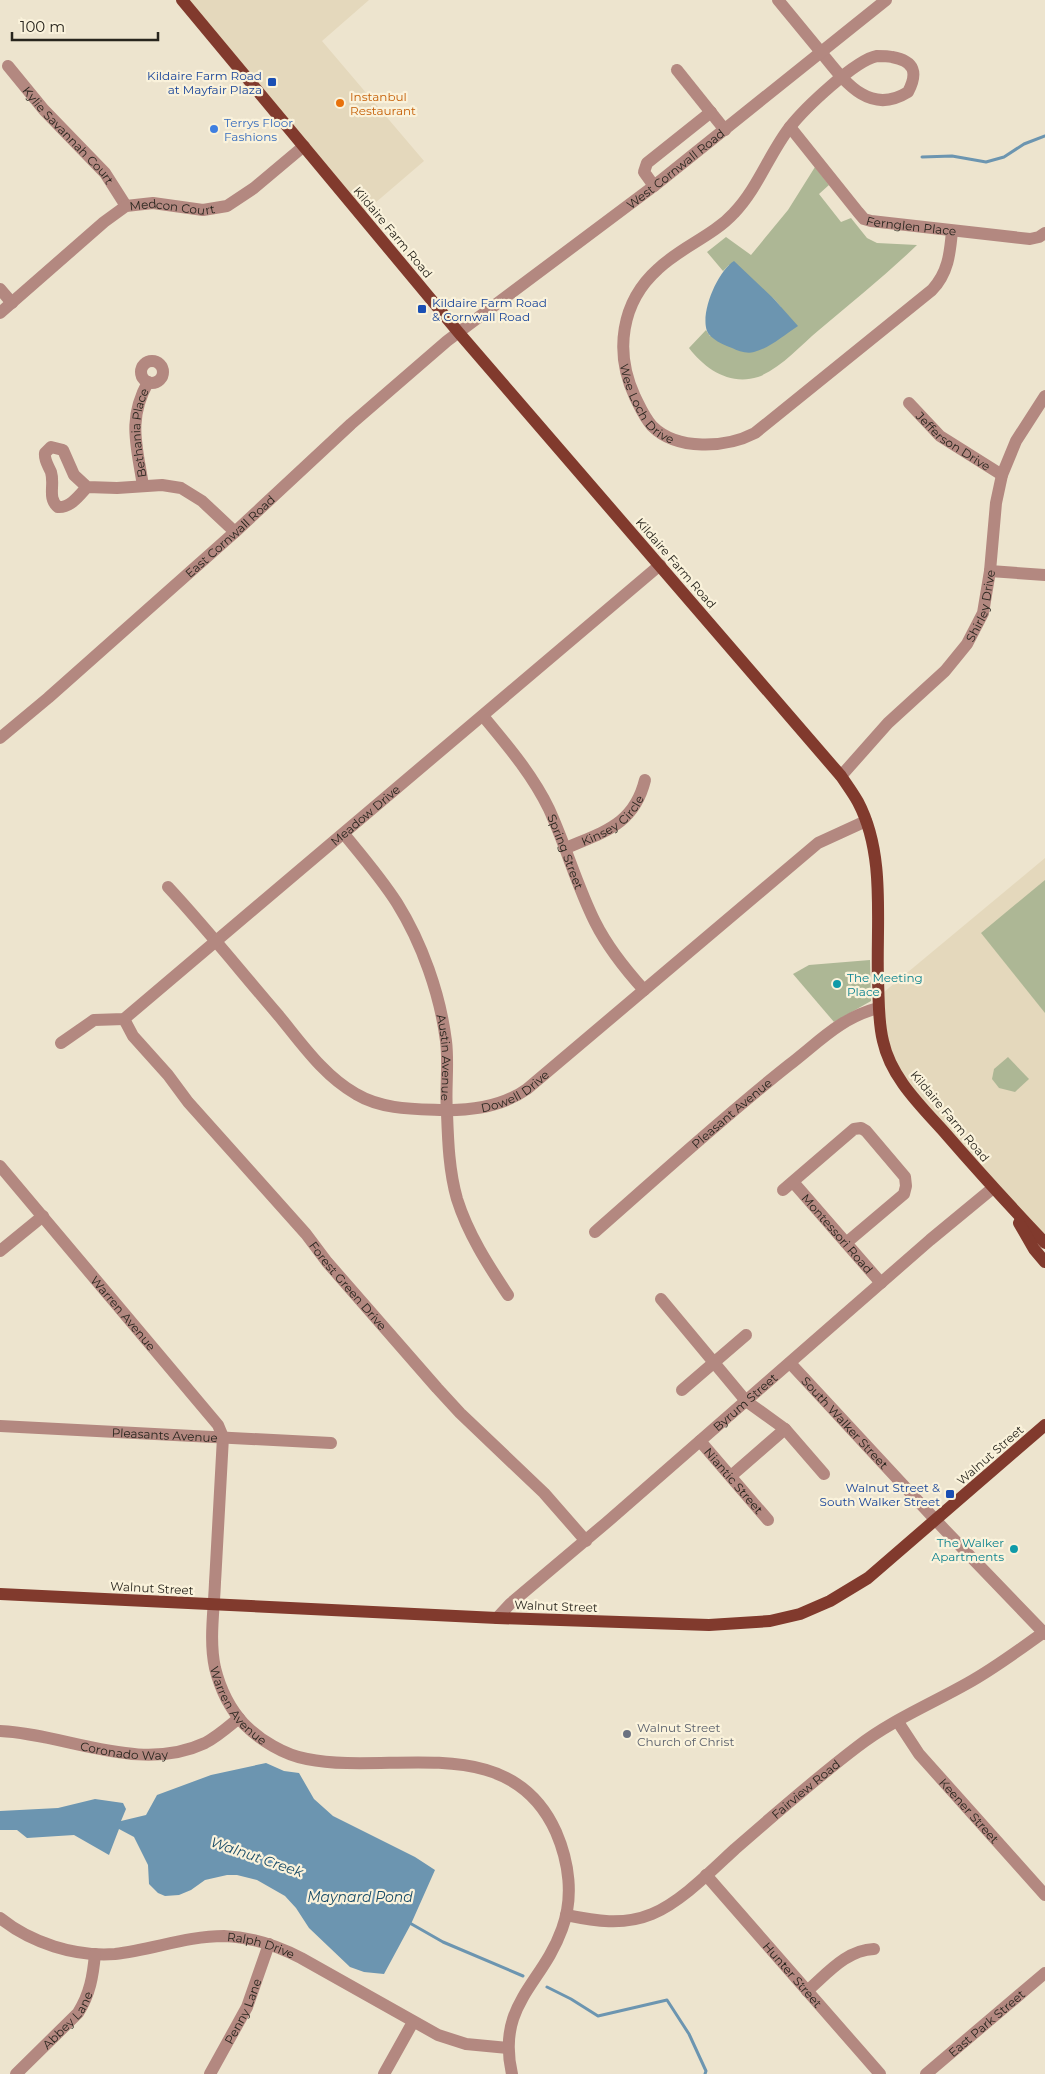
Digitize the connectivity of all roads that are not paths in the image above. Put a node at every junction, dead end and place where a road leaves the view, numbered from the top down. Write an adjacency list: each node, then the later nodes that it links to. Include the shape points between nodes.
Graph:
1 (182, 0): 11 (main road, Kildaire Farm Road)
2 (778, 0): 4 (street)
3 (886, 0): 4 (street, West Cornwall Road)
4 (822, 53): 7 (street); 10 (street, West Cornwall Road)
5 (8, 66): 13 (street, Kylie Savannah Court, via 44,110 105,173)
6 (677, 70): 8 (street)
7 (841, 78): 7 (street, Wee Loch Drive, via 870,98 891,100 908,92 914,74 907,62 878,56); 9 (street, Wee Loch Drive)
8 (711, 112): 10 (street); 12 (street, via 646,163 644,172)
9 (790, 127): 14 (street, Fernglen Place, via 864,219); 14 (street, Wee Loch Drive, via 736,212 658,269 643,286 630,310 623,339 624,369 645,416 660,433 677,441 701,444 729,442 755,433 938,283 949,261)
10 (726, 130): 12 (street, West Cornwall Road)
11 (304, 146): 13 (street, Medcon Court, via 227,206 203,210 153,203); 19 (main road, Kildaire Farm Road)
12 (654, 186): 19 (street, West Cornwall Road)
13 (126, 206): 17 (street, Medcon Court)
14 (952, 231): 15 (street, Fernglen Place, via 1030,239)
15 (1045, 233)
16 (0, 289): 17 (street)
17 (12, 303): 18 (street, Medcon Court)
18 (0, 313)
19 (459, 333): 26 (street, East Cornwall Road, via 371,406); 27 (main road, Kildaire Farm Road)
20 (148, 382): 24 (street, Bethania Place, via 137,405 135,419)
21 (1045, 396): 23 (street, Shirley Drive, via 1016,441)
22 (910, 403): 23 (street, Jefferson Drive, via 940,436)
23 (1002, 475): 28 (street, Shirley Drive)
24 (143, 486): 25 (street); 26 (street, via 186,490)
25 (87, 487): 25 (street, via 65,507 55,506 51,498 51,473 44,456 49,448 63,450 70,468)
26 (235, 532): 31 (street, East Cornwall Road)
27 (660, 566): 30 (street, Meadow Drive); 32 (main road, Kildaire Farm Road)
28 (990, 571): 29 (street); 32 (street, Shirley Drive, via 983,613 967,644 945,671 888,723)
29 (1045, 575)
30 (482, 716): 35 (street, Meadow Drive); 36 (street, Spring Street, via 530,776)
31 (0, 738)
32 (841, 776): 34 (main road, Kildaire Farm Road)
33 (645, 780): 36 (street, Kinsey Circle, via 642,796 622,820)
34 (866, 821): 39 (street, Dowell Drive, via 818,843); 40 (main road, Kildaire Farm Road, via 874,850 877,880)
35 (344, 834): 38 (street, Meadow Drive); 43 (street, Austin Avenue, via 398,904 421,953 446,1042)
36 (566, 848): 39 (street, Spring Street, via 595,923 617,959)
37 (168, 887): 38 (street, Dowell Drive)
38 (216, 941): 41 (street, Meadow Drive); 43 (street, Dowell Drive, via 313,1057 342,1085 367,1100 386,1106)
39 (644, 990): 43 (street, Dowell Drive, via 518,1096 482,1108)
40 (878, 1008): 45 (main road, Kildaire Farm Road, via 888,1056 904,1085); 48 (street, Pleasant Avenue, via 853,1016 831,1030 731,1112)
41 (124, 1019): 42 (street, via 94,1020); 71 (street, Forest Green Drive, via 132,1036 437,1388 544,1493)
42 (61, 1043)
43 (446, 1110): 54 (street, Austin Avenue, via 457,1199 474,1240)
44 (0, 1166): 47 (street, Warren Avenue)
45 (993, 1188): 46 (main road, Kildaire Farm Road); 53 (street, Byrum Street)
46 (1006, 1204): 49 (main road, Kildaire Farm Road); 52 (main road, Kildaire Farm Road)
47 (43, 1216): 51 (street); 64 (street, Warren Avenue, via 212,1416)
48 (595, 1232)
49 (1045, 1243)
50 (846, 1244): 50 (street, Montessori Road, via 904,1194 906,1186 905,1177 860,1128 854,1129 788,1186); 53 (street, Montessori Road)
51 (0, 1251)
52 (1045, 1262)
53 (881, 1284): 58 (street, Byrum Street)
54 (508, 1295)
55 (660, 1299): 57 (street)
56 (746, 1335): 57 (street)
57 (714, 1363): 59 (street); 60 (street)
58 (790, 1363): 60 (street, Byrum Street); 70 (street, South Walker Street)
59 (682, 1390)
60 (746, 1401): 63 (street); 65 (street, Byrum Street)
61 (1045, 1425): 70 (main road, Walnut Street)
62 (0, 1426): 64 (street, Pleasants Avenue)
63 (785, 1429): 67 (street); 68 (street)
64 (223, 1438): 66 (street, Pleasants Avenue); 73 (street, Warren Avenue)
65 (700, 1441): 68 (street, Niantic Street); 71 (street, Byrum Street)
66 (331, 1442)
67 (824, 1474)
68 (730, 1476): 69 (street, Niantic Street)
69 (768, 1520)
70 (936, 1520): 74 (main road, Walnut Street, via 868,1578 846,1592 785,1618 709,1625); 75 (street, South Walker Street)
71 (586, 1541): 74 (street, Byrum Street)
72 (0, 1594): 73 (main road, Walnut Street)
73 (213, 1604): 74 (main road, Walnut Street); 76 (street, Warren Avenue, via 215,1670)
74 (497, 1618)
75 (1044, 1633): 77 (street, Fairview Road, via 970,1682)
76 (239, 1718): 78 (street, Coronado Way, via 206,1742 153,1756); 81 (street, Warren Avenue, via 266,1742 305,1759 471,1765 509,1780 545,1812 563,1849 569,1888)
77 (898, 1722): 79 (street, Fairview Road, via 832,1766); 80 (street, Keener Street, via 919,1754)
78 (0, 1732)
79 (706, 1875): 81 (street, Fairview Road, via 661,1910 641,1918 598,1922); 87 (street, Hunter Street)
80 (1045, 1895)
81 (566, 1915): 89 (street, Warren Avenue, via 556,1942 517,2006)
82 (0, 1918): 85 (street, Ralph Drive, via 48,1945)
83 (269, 1944): 85 (street, Ralph Drive, via 241,1938 204,1937 115,1954); 88 (street, Ralph Drive, via 301,1958); 91 (street, Penny Lane, via 247,2007)
84 (874, 1949): 87 (street, via 861,1950 846,1958)
85 (95, 1954): 90 (street, Abbey Lane, via 92,1982 84,2004)
86 (1045, 1973): 95 (street, East Park Street)
87 (807, 1991): 94 (street, Hunter Street)
88 (413, 2022): 89 (street, Ralph Drive, via 451,2040); 92 (street)
89 (508, 2048): 93 (street, Warren Avenue)
90 (16, 2074)
91 (210, 2074)
92 (384, 2074)
93 (512, 2074)
94 (880, 2074)
95 (926, 2074)

